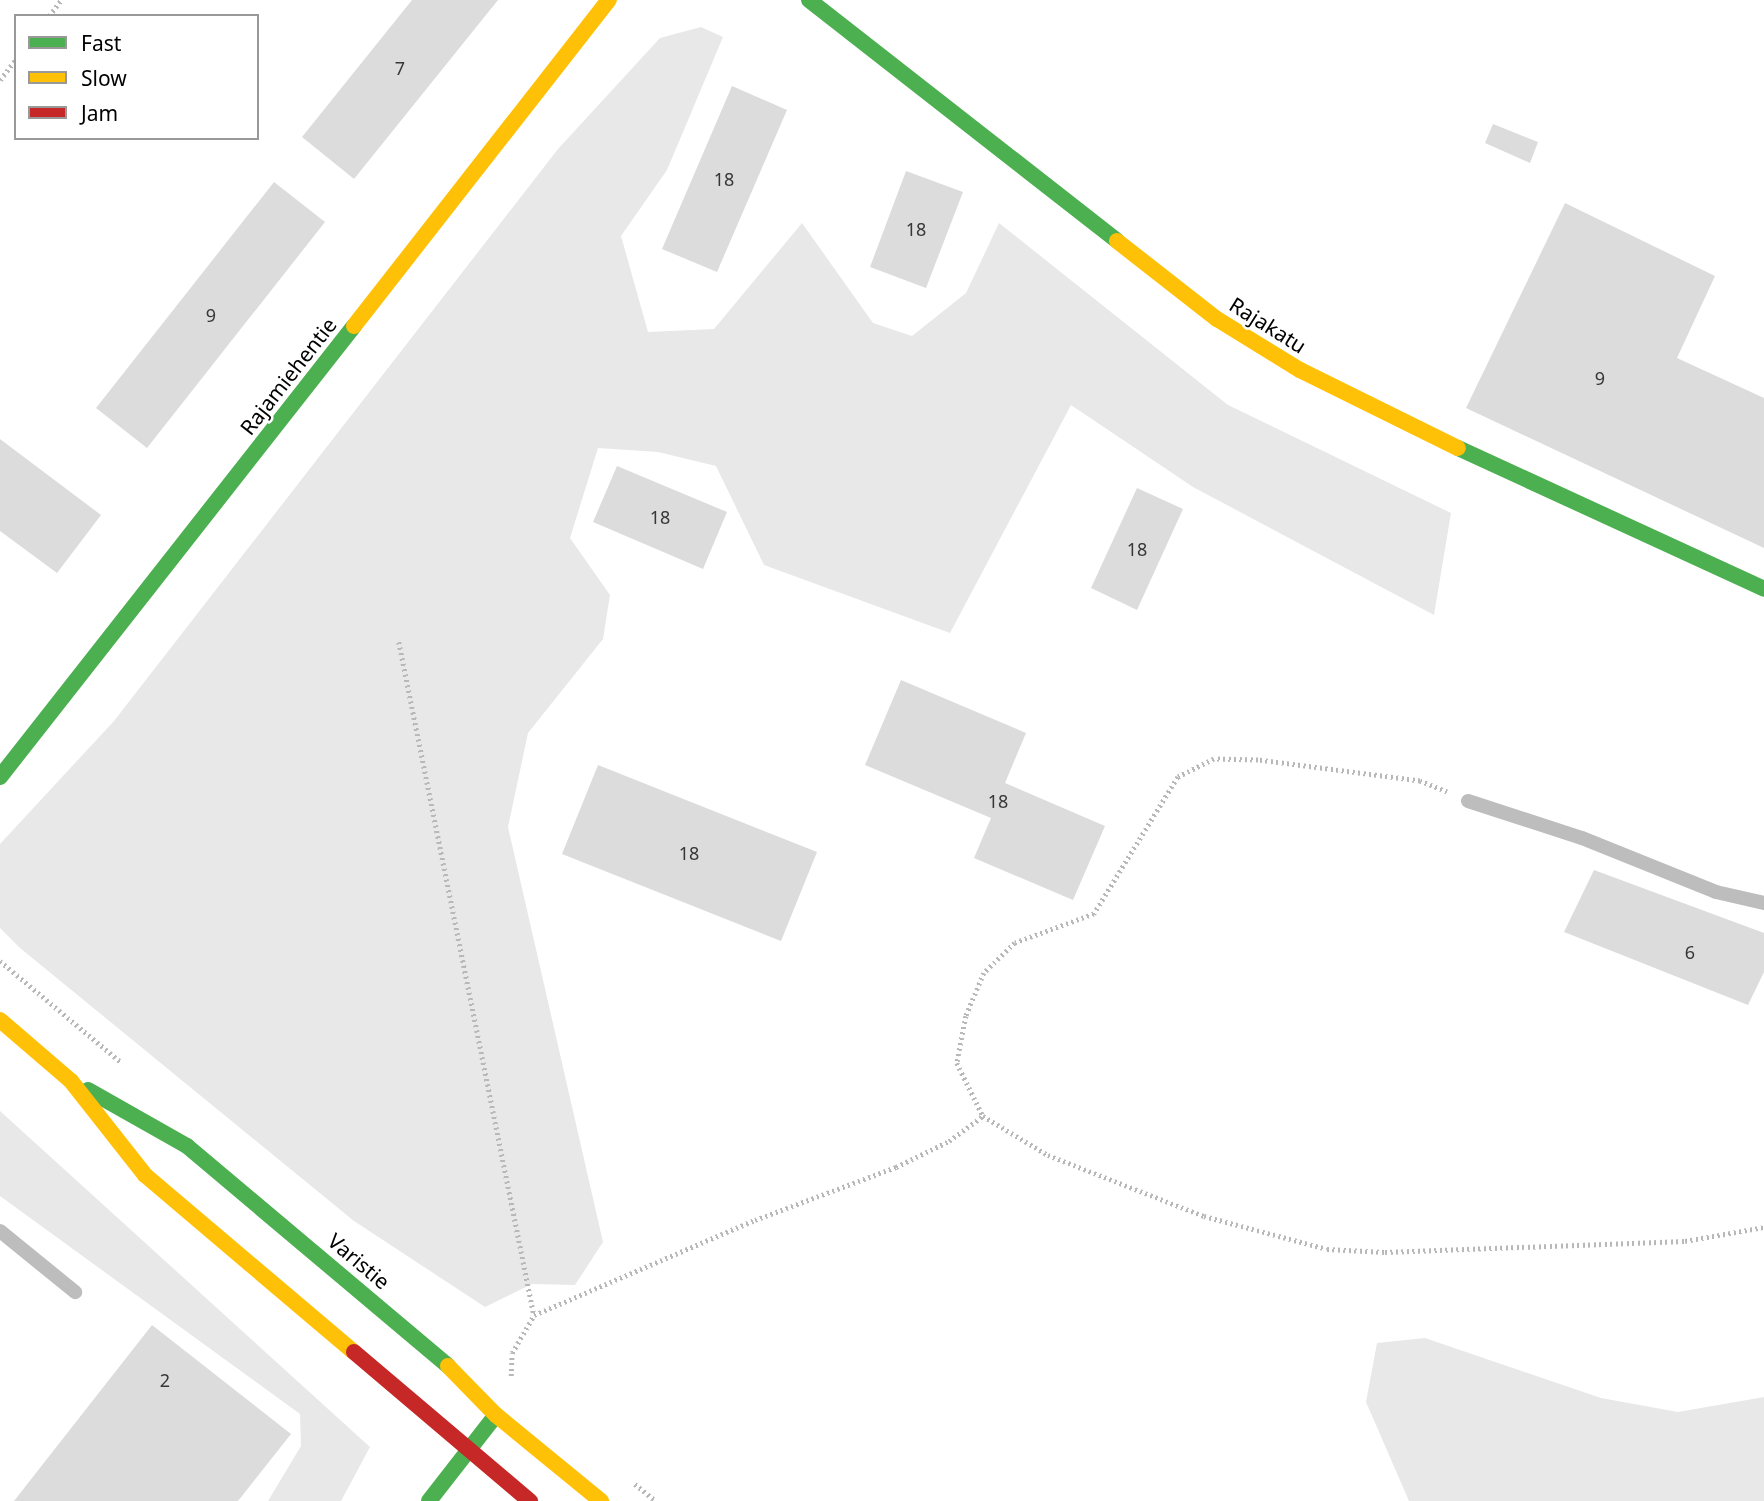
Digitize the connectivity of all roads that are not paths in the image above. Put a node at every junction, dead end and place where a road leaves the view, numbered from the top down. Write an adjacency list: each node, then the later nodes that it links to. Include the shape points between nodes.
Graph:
1 (609, 0): 4 (main road, Rajamiehentie)
2 (809, 0): 3 (main road, Rajakatu, via 1217,319 1300,370 1409,424)
3 (1764, 589)
4 (0, 777)
5 (1468, 801): 6 (lane, via 1582,838 1716,892)
6 (1764, 903)
7 (0, 1020): 8 (main road, Varistie)
8 (71, 1081): 11 (main road, Varistie, via 187,1146 429,1346); 12 (main road, Varistie, via 145,1175)
9 (0, 1231): 10 (lane)
10 (75, 1292)
11 (496, 1415): 12 (main road); 15 (main road, Varistie)
12 (470, 1454): 13 (main road); 14 (main road, Varistie)
13 (429, 1501)
14 (530, 1501)
15 (601, 1501)

